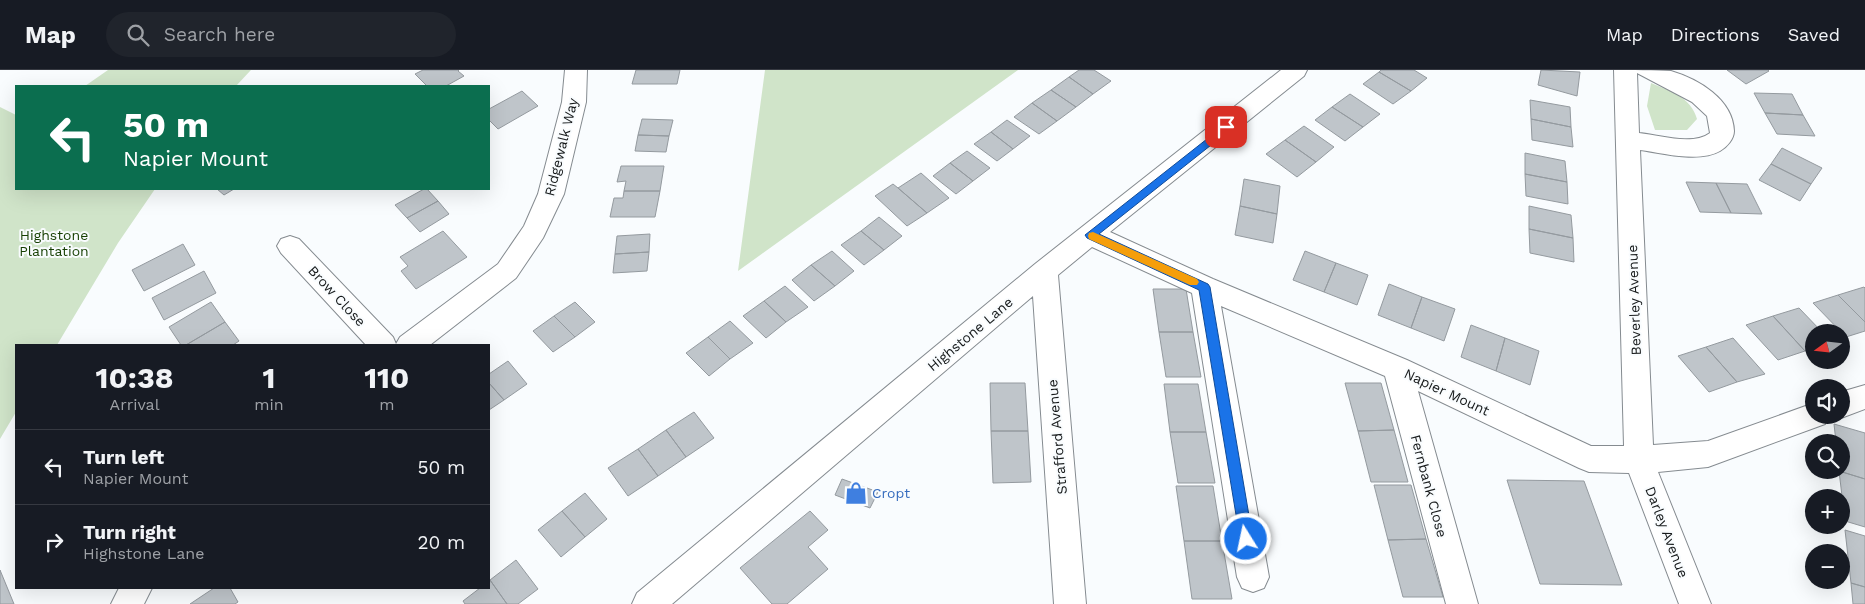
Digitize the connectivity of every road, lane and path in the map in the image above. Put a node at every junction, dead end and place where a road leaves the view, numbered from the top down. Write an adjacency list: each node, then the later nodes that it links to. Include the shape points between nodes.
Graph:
1 (576, 70): 11 (street, Ridgewalk Way, via 574,102 554,184 534,231 507,271)
2 (1296, 70): 6 (street, Highstone Lane)
3 (1626, 70): 5 (street, Beverley Avenue)
4 (1646, 70): 5 (street, via 1705,98 1721,119 1722,136 1711,145 1688,148)
5 (1628, 140): 16 (street, Beverley Avenue)
6 (1091, 235): 8 (street, Highstone Lane); 9 (street, Napier Mount)
7 (290, 246): 10 (street, Brow Close)
8 (1044, 271): 20 (street, Highstone Lane); 21 (street, Strafford Avenue)
9 (1204, 287): 12 (street, Napier Mount); 17 (street)
10 (382, 344)
11 (411, 344)
12 (1397, 368): 16 (street, Napier Mount, via 1589,459); 22 (street, Fernbank Close)
13 (1865, 397): 14 (street)
14 (1850, 402)
15 (1805, 419): 16 (street, Napier Mount, via 1708,454)
16 (1639, 460): 23 (street, Darley Avenue)
17 (1253, 577)
18 (135, 589): 19 (street)
19 (127, 604)
20 (648, 604)
21 (1070, 604)
22 (1462, 604)
23 (1695, 604)

